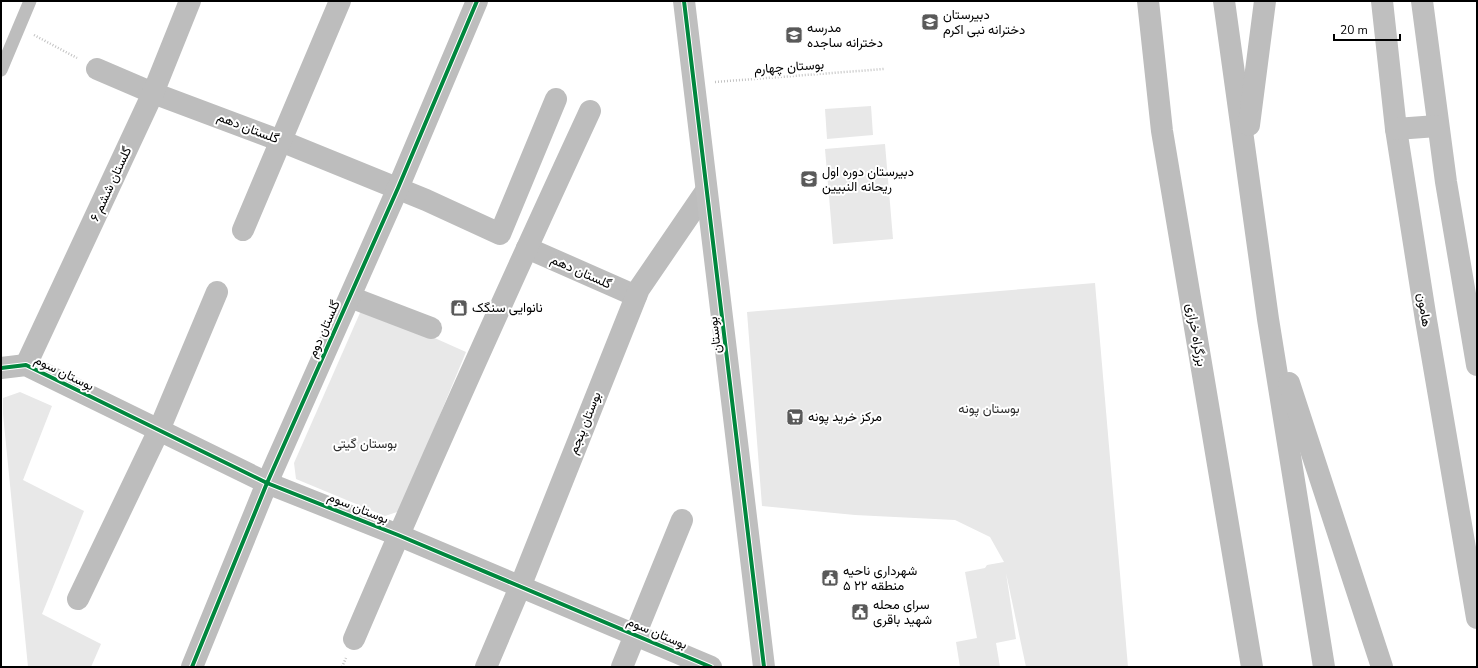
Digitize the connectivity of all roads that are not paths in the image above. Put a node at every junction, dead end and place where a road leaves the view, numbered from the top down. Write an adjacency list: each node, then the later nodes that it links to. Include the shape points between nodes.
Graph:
1 (30, 1): 12 (lane)
2 (190, 1): 13 (main road, گلستان ششم ۶)
3 (340, 1): 18 (main road)
4 (477, 1): 20 (main road, گلستان دوم)
5 (684, 1): 21 (street, بوستان)
6 (1148, 1): 46 (main road, بزرگراه خرازی, via 1162,131)
7 (1224, 1): 19 (main road)
8 (1265, 1): 19 (main road)
9 (1382, 1): 17 (street, هامون)
10 (1422, 1): 16 (street)
11 (97, 69): 13 (main road, گلستان دهم)
12 (1, 70)
13 (153, 93): 18 (main road, گلستان دهم); 29 (main road, گلستان ششم ۶)
14 (556, 99): 20 (main road, گلستان دهم, via 500,234)
15 (590, 111): 23 (main road)
16 (1437, 126): 17 (street); 30 (street)
17 (1396, 128): 38 (street, هامون)
18 (281, 141): 20 (main road, گلستان دهم); 22 (main road)
19 (1245, 152): 27 (main road)
20 (398, 188): 26 (main road, گلستان دوم)
21 (706, 191): 25 (main road, بوستان پنجم); 45 (street, بوستان)
22 (243, 230)
23 (527, 248): 25 (main road, گلستان دهم); 35 (main road)
24 (217, 292): 32 (main road)
25 (636, 296): 36 (main road, بوستان پنجم)
26 (350, 297): 28 (main road); 33 (main road, گلستان دوم)
27 (1268, 319): 47 (main road); 48 (main road)
28 (432, 328)
29 (26, 365): 31 (main road, بوستان سوم); 32 (main road, بوستان سوم)
30 (1477, 365)
31 (1, 368)
32 (159, 430): 33 (main road, بوستان سوم); 37 (main road)
33 (267, 483): 35 (main road, بوستان سوم); 41 (main road, گلستان دوم)
34 (682, 520): 39 (main road, بوستان سوم)
35 (398, 535): 36 (main road, بوستان سوم); 40 (main road)
36 (520, 587): 39 (main road, بوستان سوم); 42 (main road, بوستان پنجم)
37 (78, 599)
38 (1477, 618)
39 (634, 635): 43 (main road, بوستان سوم); 44 (main road, بوستان سوم)
40 (354, 639)
41 (192, 667)
42 (486, 667)
43 (622, 667)
44 (711, 667)
45 (764, 667)
46 (1252, 667)
47 (1324, 667)
48 (1382, 667)

